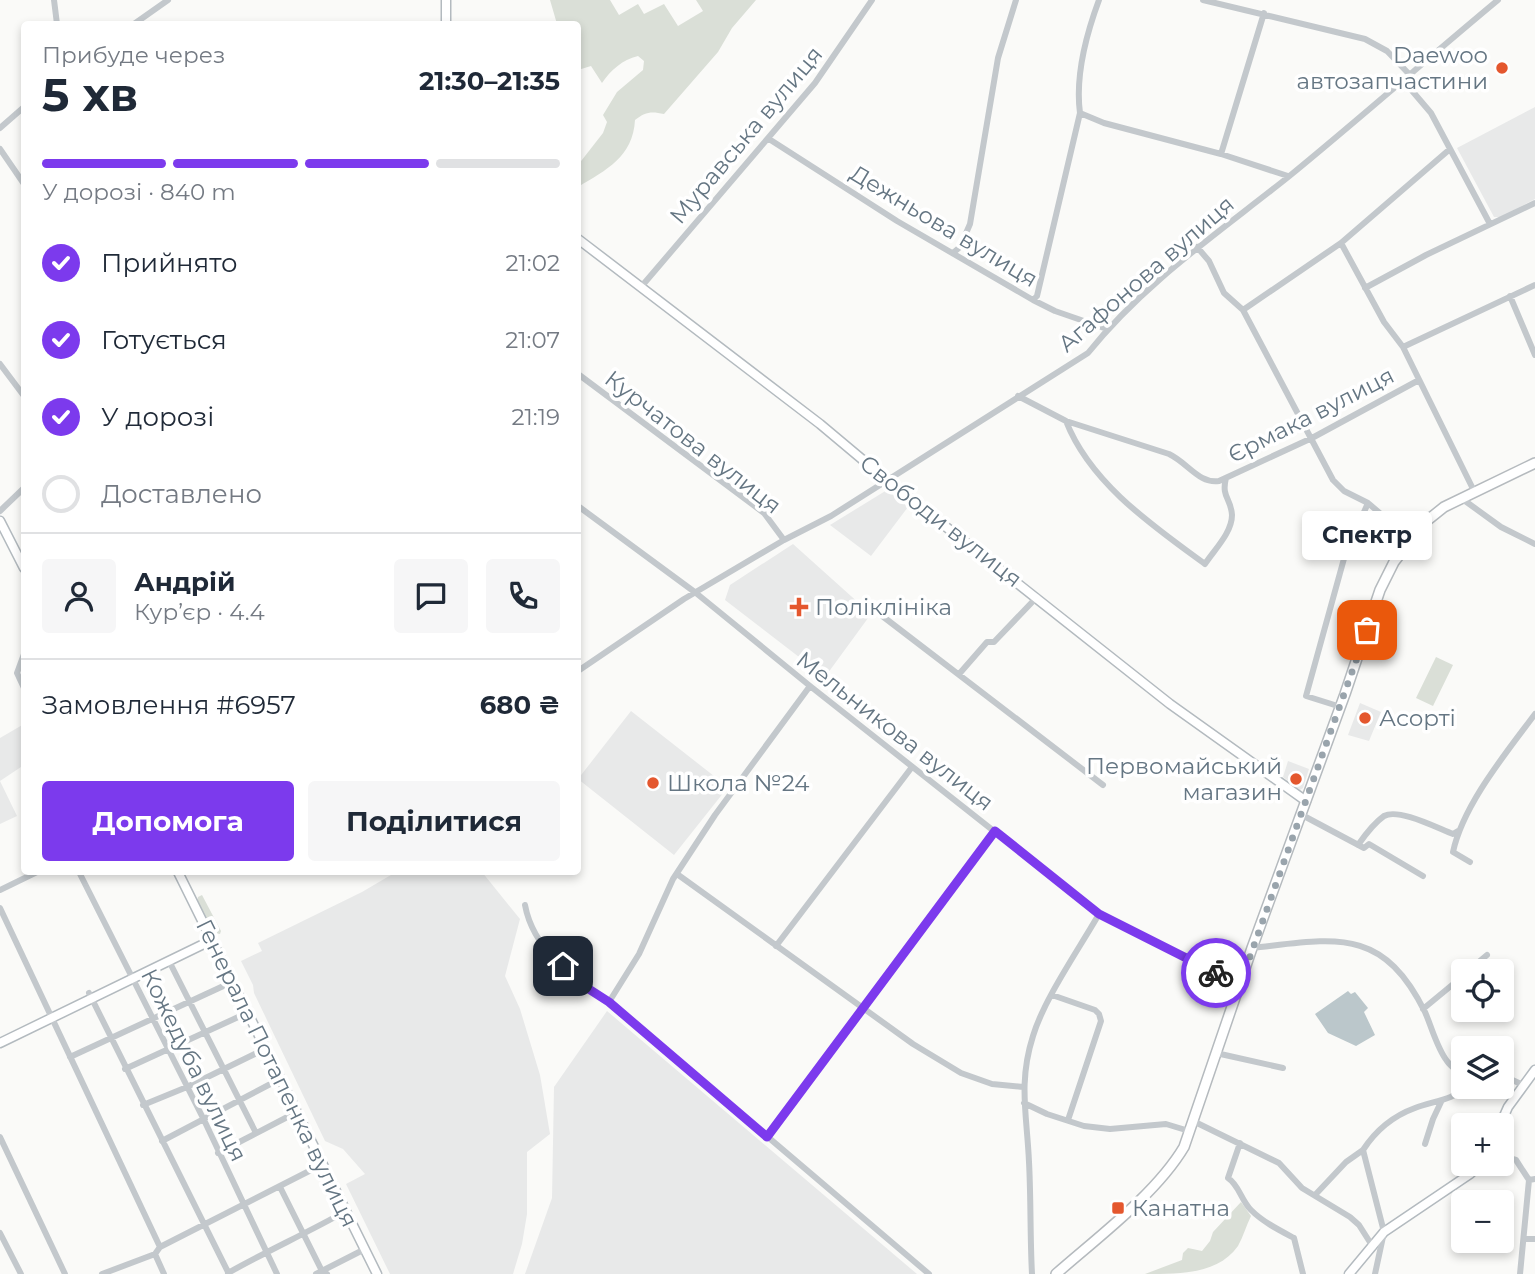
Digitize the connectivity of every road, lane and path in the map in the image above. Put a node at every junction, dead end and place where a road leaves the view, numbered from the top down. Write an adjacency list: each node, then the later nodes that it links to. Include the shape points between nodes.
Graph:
1 (54, 0): 10 (street)
2 (168, 0): 11 (street)
3 (446, 0): 12 (street)
4 (872, 0): 18 (street, Муравська вулиця, via 815,83)
5 (1016, 0): 29 (street, via 998,58 971,224)
6 (1099, 0): 16 (street, via 1087,32)
7 (1203, 0): 9 (street)
8 (1498, 0): 13 (street, Агафонова вулиця)
9 (1264, 13): 13 (street, via 1365,39 1387,51); 21 (street)
10 (57, 21)
11 (138, 21)
12 (446, 21)
13 (1409, 74): 14 (street, Агафонова вулиця)
14 (1402, 79): 20 (street, via 1431,113); 22 (street, Агафонова вулиця)
15 (21, 110): 17 (street)
16 (1080, 113): 21 (street); 34 (street)
17 (0, 128)
18 (769, 139): 29 (street, Дежньова вулиця); 31 (street, Муравська вулиця)
19 (0, 149): 23 (street)
20 (1450, 149): 25 (street); 27 (street)
21 (1221, 155): 22 (street)
22 (1288, 176): 28 (street, Агафонова вулиця)
23 (21, 180)
24 (1535, 203): 25 (street)
25 (1490, 224): 32 (street)
26 (581, 241): 31 (street, Свободи вулиця)
27 (1341, 243): 32 (street); 35 (street)
28 (1196, 247): 35 (street, via 1209,261 1224,293); 36 (street, Агафонова вулиця)
29 (953, 254): 34 (street, Дежньова вулиця)
30 (1535, 285): 33 (street)
31 (641, 288): 48 (street, Свободи вулиця)
32 (1365, 288): 37 (street)
33 (1510, 296): 37 (street); 38 (street)
34 (1033, 300): 36 (street, Дежньова вулиця)
35 (1243, 310): 45 (street)
36 (1107, 329): 43 (street, Агафонова вулиця, via 1088,353)
37 (1404, 346): 41 (street)
38 (1535, 355)
39 (0, 364): 42 (street)
40 (581, 376): 57 (street, Курчатова вулиця, via 764,513)
41 (1419, 380): 45 (street, Єрмака вулиця); 50 (street)
42 (21, 392)
43 (1018, 396): 44 (street, Єрмака вулиця); 48 (street, Агафонова вулиця)
44 (1066, 421): 47 (street, Єрмака вулиця, via 1183,460 1205,481); 47 (street, via 1074,442 1120,496 1205,564 1230,524 1230,508 1222,491)
45 (1312, 438): 47 (street, Єрмака вулиця); 52 (street, via 1332,480)
46 (1535, 463): 50 (main road)
47 (1226, 478)
48 (888, 481): 57 (street, Агафонова вулиця); 61 (street, Свободи вулиця)
49 (21, 491): 54 (street)
50 (1474, 491): 51 (main road)
51 (1461, 498): 56 (main road, via 1424,523); 58 (street)
52 (1368, 503): 56 (street); 68 (street, via 1345,555 1306,696)
53 (581, 508): 60 (street, Мельникова вулиця)
54 (0, 510)
55 (0, 521): 59 (street)
56 (1410, 539): 68 (main road, via 1380,590)
57 (784, 540): 60 (street, Агафонова вулиця)
58 (1535, 544)
59 (21, 562)
60 (696, 593): 64 (street, Агафонова вулиця); 67 (street, Мельникова вулиця)
61 (1037, 597): 65 (street); 72 (street, Свободи вулиця, via 1170,704)
62 (877, 612): 65 (street)
63 (21, 662): 66 (street, via 17,673)
64 (581, 669)
65 (960, 673): 71 (street)
66 (21, 682)
67 (810, 686): 70 (street, Мельникова вулиця); 78 (street)
68 (1341, 707): 72 (main road)
69 (1535, 714): 75 (street)
70 (912, 767): 74 (street, Мельникова вулиця); 88 (street)
71 (1104, 785)
72 (1306, 801): 73 (main road)
73 (1302, 815): 76 (street); 89 (main road)
74 (995, 831): 86 (street, Мельникова вулиця); 101 (street)
75 (1458, 831): 76 (street, via 1453,834 1392,813); 77 (street, via 1453,852)
76 (1358, 845): 82 (street, via 1364,848 1368,844)
77 (1470, 862)
78 (677, 874): 88 (street); 100 (street, via 639,954)
79 (31, 875): 83 (street)
80 (81, 875): 93 (street, Кожедуба вулиця)
81 (180, 875): 87 (street, Генерала Потапенка вулиця)
82 (1423, 876)
83 (0, 890)
84 (525, 905): 100 (street, via 528,922 545,948 581,984)
85 (0, 908): 104 (street)
86 (1099, 914): 94 (street, Мельникова вулиця, via 1215,973); 97 (street)
87 (212, 940): 92 (street); 95 (street, Генерала Потапенка вулиця)
88 (776, 946): 101 (street)
89 (1252, 948): 94 (main road); 102 (street, via 1328,940 1368,948 1395,967)
90 (1487, 955): 91 (street)
91 (1482, 959)
92 (169, 961): 93 (street); 99 (street, Кожедуба вулиця)
93 (133, 979): 98 (street); 105 (street, Кожедуба вулиця)
94 (1242, 979): 111 (main road)
95 (232, 982): 99 (street); 103 (street, Генерала Потапенка вулиця)
96 (1451, 986): 102 (street)
97 (1052, 995): 122 (street, via 1033,1034); 131 (street, via 1095,1010 1101,1021)
98 (90, 996): 104 (street); 107 (street)
99 (190, 1002): 105 (street); 106 (street, Кожедуба вулиця)
100 (609, 1002): 136 (street)
101 (864, 1009): 122 (street, via 961,1073 992,1084); 136 (street)
102 (1423, 1009): 113 (street)
103 (247, 1013): 106 (street); 109 (street, Генерала Потапенка вулиця)
104 (51, 1018): 108 (street); 112 (street)
105 (152, 1019): 107 (street); 110 (street, Кожедуба вулиця)
106 (206, 1033): 110 (street); 116 (street, Кожедуба вулиця)
107 (112, 1038): 112 (street); 115 (street)
108 (0, 1043)
109 (265, 1049): 116 (street); 118 (street, Генерала Потапенка вулиця)
110 (169, 1050): 115 (street); 121 (street, Кожедуба вулиця)
111 (1216, 1053): 114 (street); 132 (main road)
112 (70, 1057): 156 (street)
113 (1451, 1065)
114 (1283, 1068)
115 (125, 1069): 127 (street)
116 (225, 1069): 121 (street); 124 (street, Кожедуба вулиця)
117 (1535, 1070): 120 (street)
118 (280, 1079): 124 (street); 128 (street, Генерала Потапенка вулиця)
119 (1514, 1081): 120 (street)
120 (1523, 1085): 129 (street)
121 (187, 1087): 127 (street); 130 (street, Кожедуба вулиця)
122 (1023, 1087): 126 (street)
123 (1451, 1096): 125 (street)
124 (239, 1101): 130 (street); 134 (street, Кожедуба вулиця)
125 (1441, 1102): 139 (street); 140 (street, via 1387,1123)
126 (1024, 1103): 131 (street); 170 (street)
127 (143, 1105): 137 (street)
128 (297, 1112): 134 (street); 143 (street, Генерала Потапенка вулиця)
129 (1505, 1113)
130 (204, 1119): 137 (street); 141 (street, Кожедуба вулиця)
131 (1068, 1120): 133 (street, via 1100,1129 1166,1124)
132 (1193, 1121): 133 (main road); 138 (street)
133 (1189, 1131): 171 (main road, via 1174,1164 1152,1188)
134 (256, 1133): 141 (street)
135 (0, 1137): 163 (street)
136 (767, 1137): 169 (street)
137 (162, 1141): 150 (street)
138 (1240, 1143): 147 (street, via 1279,1163); 172 (street, via 1228,1178 1250,1209 1294,1238)
139 (1425, 1144)
140 (1363, 1150): 147 (street); 152 (street)
141 (218, 1153): 148 (street, Кожедуба вулиця)
142 (1514, 1159): 145 (street)
143 (323, 1164): 146 (street); 149 (street, Генерала Потапенка вулиця)
144 (1467, 1176): 152 (street)
145 (1532, 1180): 154 (street)
146 (280, 1187): 148 (street); 153 (street)
147 (1315, 1195): 157 (street, via 1359,1225)
148 (243, 1203): 150 (street); 159 (street, Кожедуба вулиця)
149 (346, 1212): 153 (street); 158 (street, Генерала Потапенка вулиця)
150 (204, 1225): 156 (street); 166 (street)
151 (0, 1233): 162 (street)
152 (1384, 1233): 157 (street); 174 (street)
153 (304, 1234): 159 (street); 161 (street)
154 (1524, 1239): 155 (street); 175 (street)
155 (1535, 1239)
156 (160, 1247): 160 (street)
157 (1373, 1247): 173 (street)
158 (365, 1249): 161 (street); 168 (street, Генерала Потапенка вулиця)
159 (266, 1251): 166 (street); 167 (street, Кожедуба вулиця)
160 (155, 1254): 164 (street); 165 (street)
161 (321, 1273)
162 (21, 1274)
163 (65, 1274)
164 (102, 1274)
165 (164, 1274)
166 (228, 1274)
167 (277, 1274)
168 (377, 1274)
169 (929, 1274)
170 (1032, 1274)
171 (1056, 1274)
172 (1303, 1274)
173 (1349, 1274)
174 (1375, 1274)
175 (1520, 1274)

